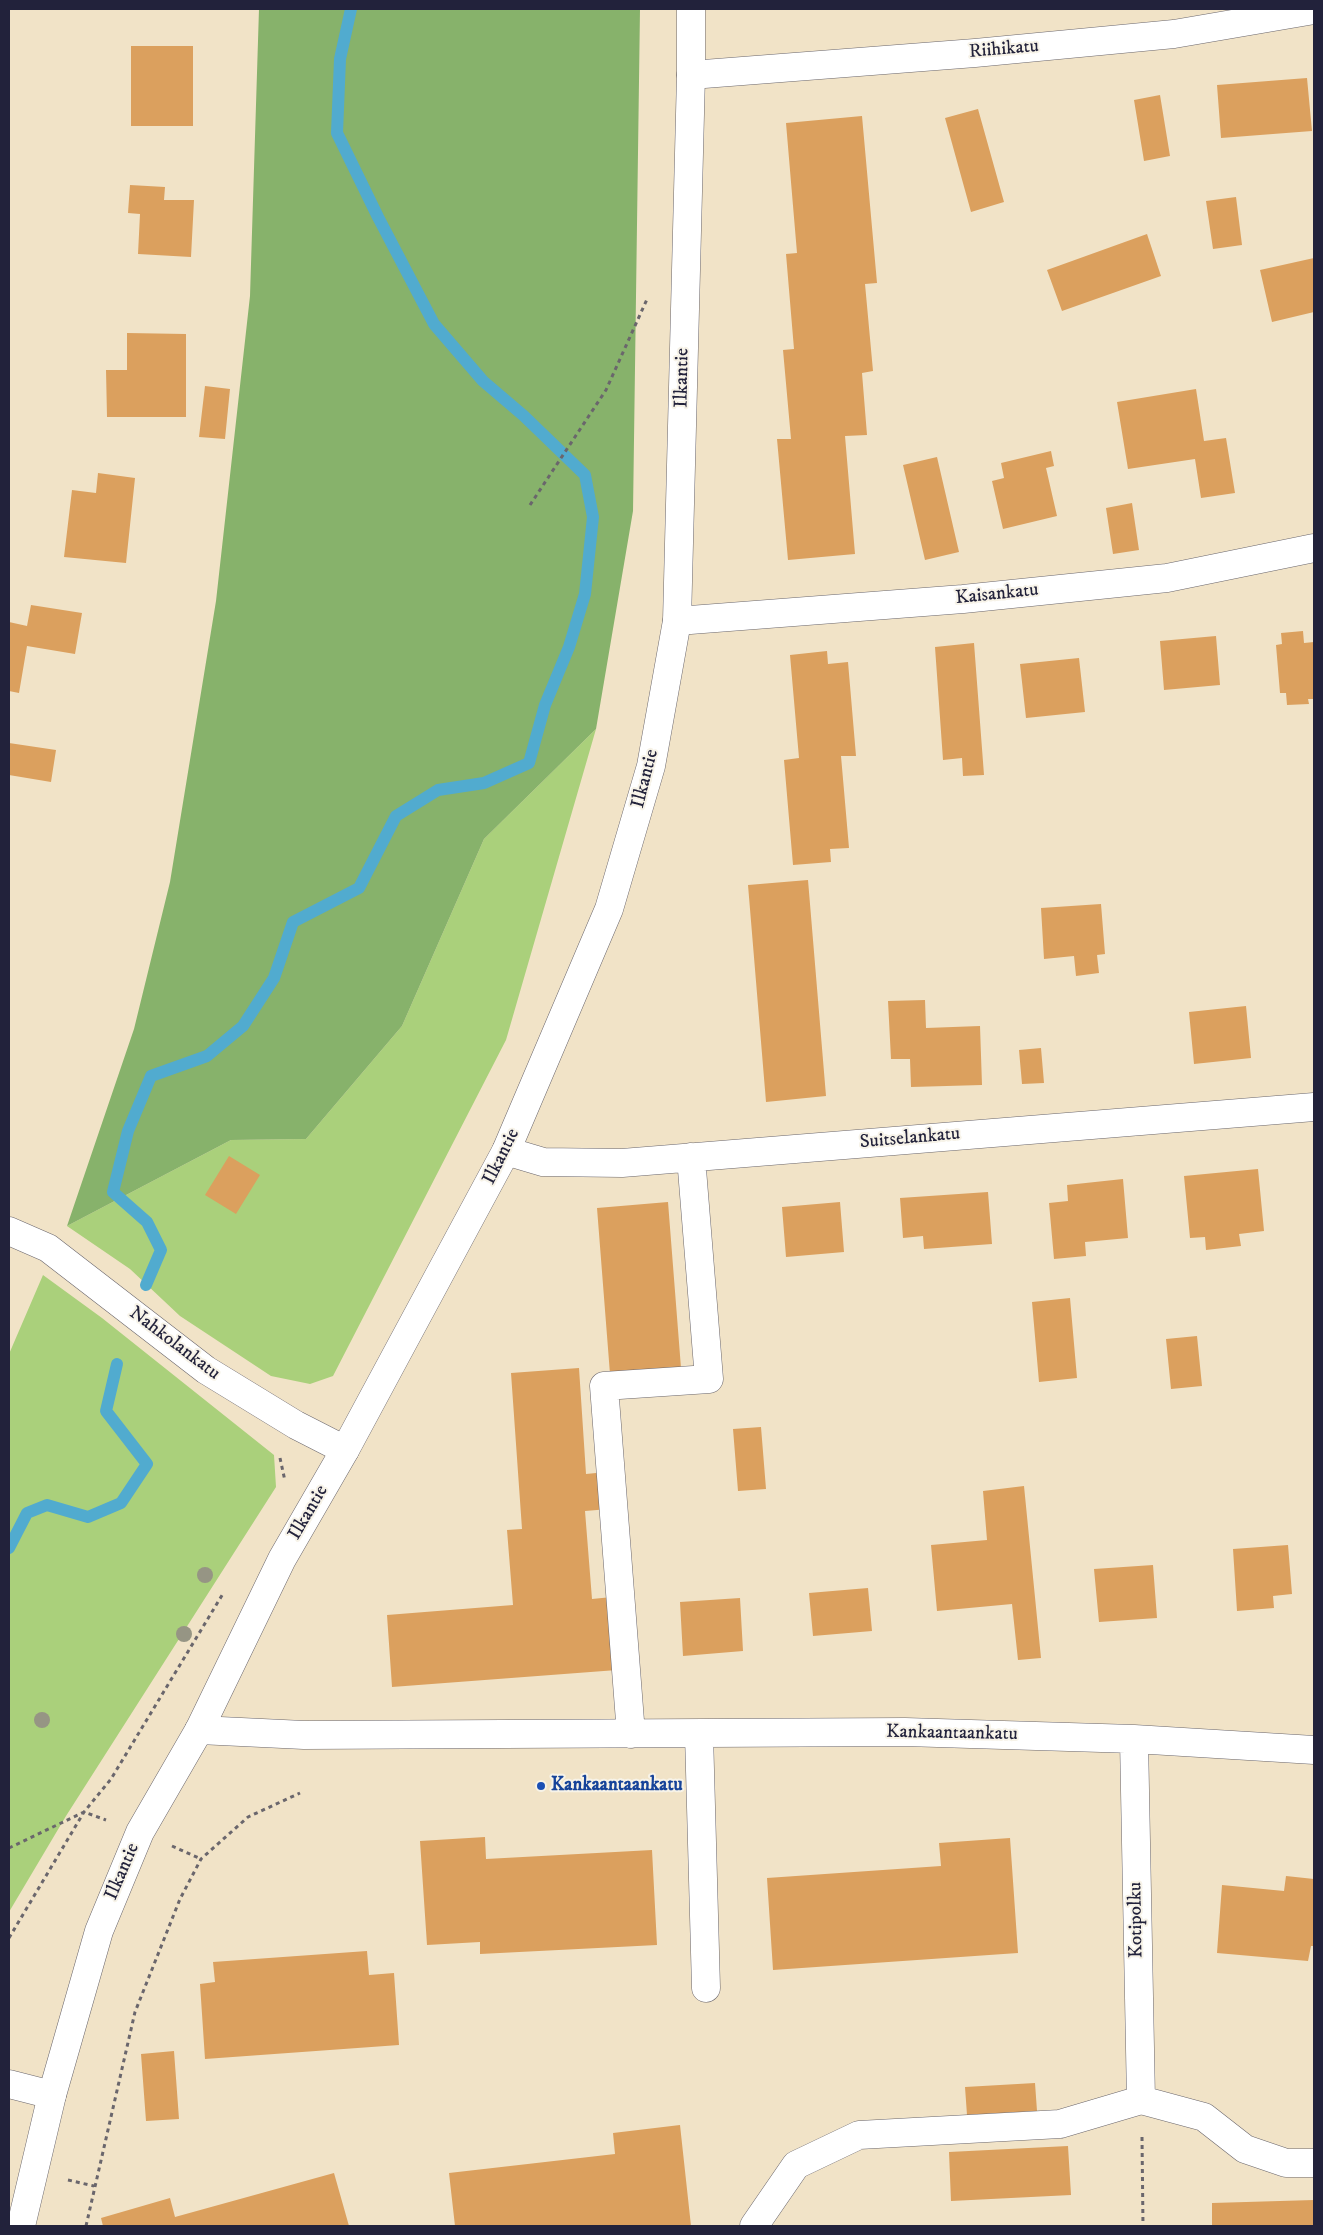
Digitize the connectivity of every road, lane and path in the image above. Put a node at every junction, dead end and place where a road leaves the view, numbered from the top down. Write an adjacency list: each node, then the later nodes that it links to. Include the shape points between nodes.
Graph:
1 (691, 9): 3 (street, Ilkantie)
2 (1314, 10): 3 (street, Riihikatu, via 1164,35)
3 (691, 74): 7 (street, Ilkantie)
4 (649, 294): 5 (path, via 606,390)
5 (530, 505)
6 (1314, 548): 7 (street, Kaisankatu, via 1167,578 962,599)
7 (677, 621): 9 (street, Ilkantie, via 651,766 609,909)
8 (1314, 1107): 10 (street, Suitselankatu)
9 (506, 1151): 10 (street, Suitselankatu, via 543,1162 622,1164); 13 (street, Ilkantie)
10 (691, 1158): 17 (street, via 710,1379 604,1386)
11 (9, 1230): 12 (street, Nahkolankatu, via 48,1248 206,1370)
12 (296, 1425): 13 (street, Nahkolankatu); 14 (path, via 279,1451)
13 (345, 1450): 16 (street, Ilkantie, via 282,1559)
14 (287, 1490)
15 (227, 1586): 22 (path, via 111,1779)
16 (199, 1730): 17 (street, Kankaantaankatu, via 304,1736); 27 (street, Ilkantie, via 140,1832 99,1930)
17 (631, 1734): 18 (street, Kankaantaankatu)
18 (699, 1734): 19 (street, Kankaantaankatu, via 905,1732); 25 (street)
19 (1134, 1740): 20 (street, Kankaantaankatu); 28 (street, Kotipolku)
20 (1314, 1750)
21 (300, 1793): 31 (path, via 248,1816 201,1859 180,1899 135,2012)
22 (84, 1812): 23 (path); 24 (path)
23 (9, 1848)
24 (9, 1938)
25 (706, 1988)
26 (9, 2084): 27 (street)
27 (52, 2095): 30 (street, Ilkantie)
28 (1141, 2100): 29 (street, via 1204,2117 1245,2149 1286,2163); 32 (street, via 1060,2124 859,2135 796,2165); 33 (path)
29 (1314, 2163)
30 (21, 2226)
31 (86, 2226)
32 (754, 2226)
33 (1143, 2226)

